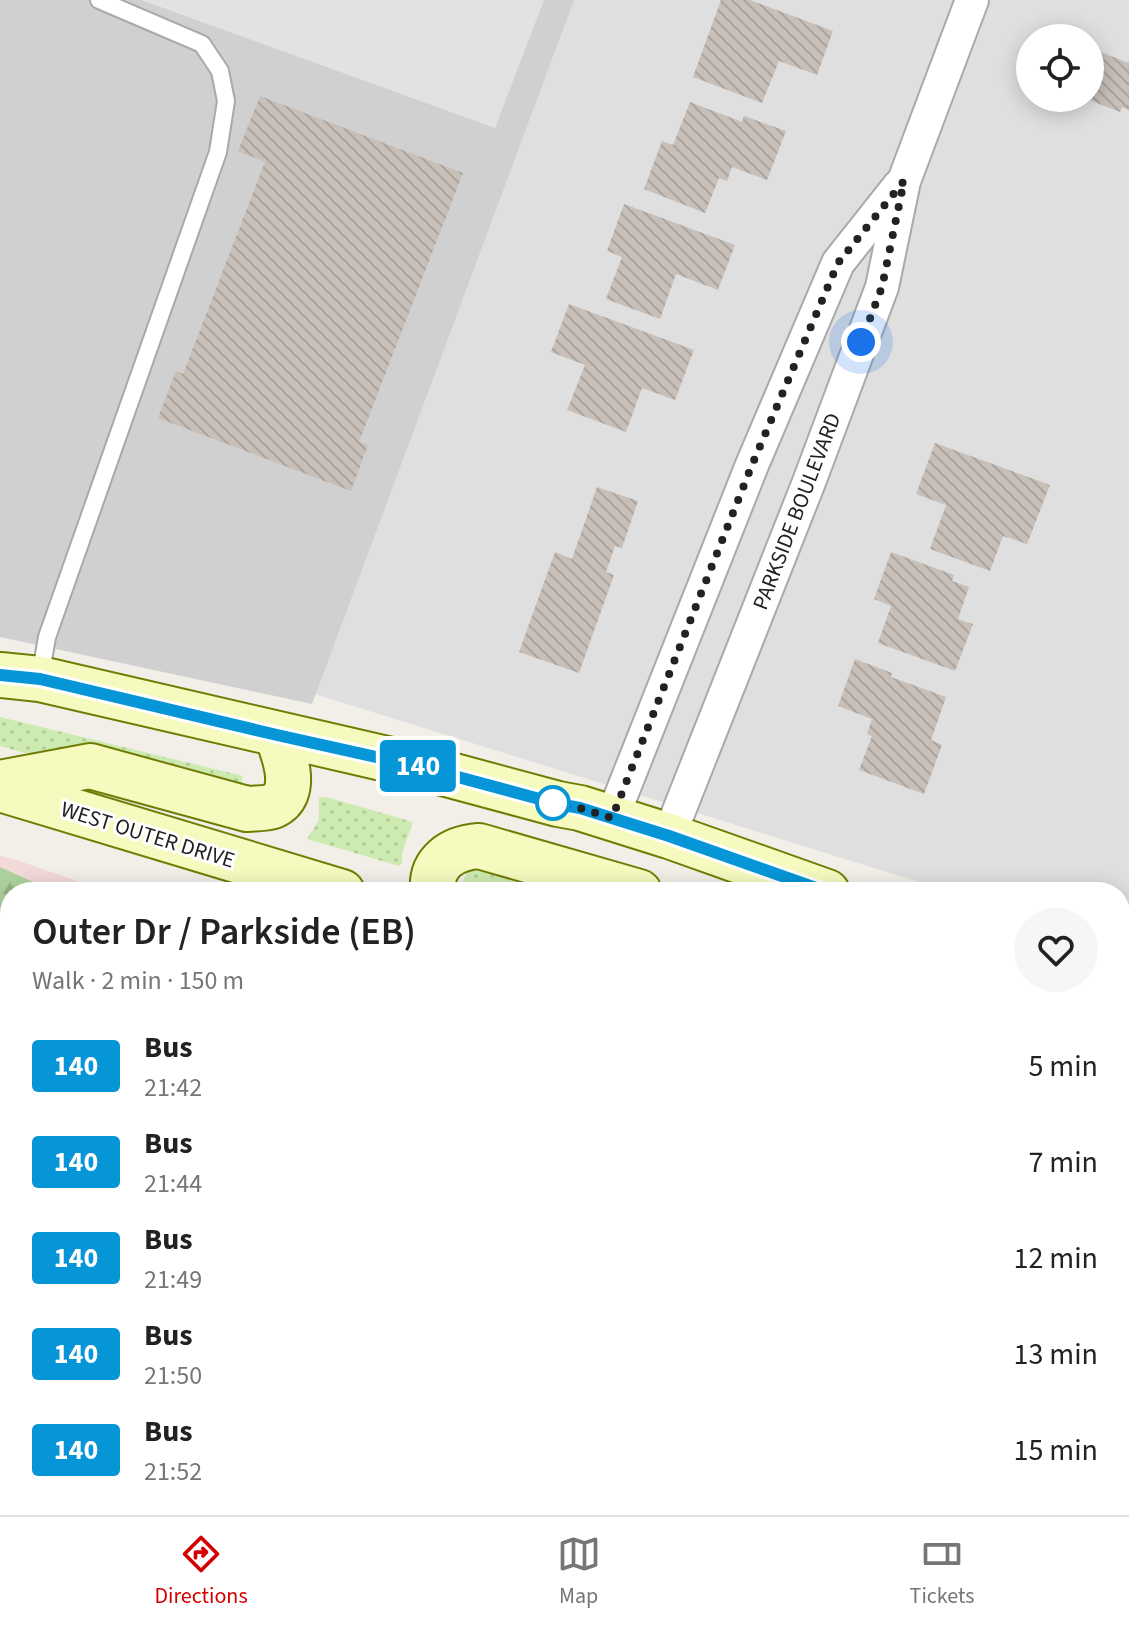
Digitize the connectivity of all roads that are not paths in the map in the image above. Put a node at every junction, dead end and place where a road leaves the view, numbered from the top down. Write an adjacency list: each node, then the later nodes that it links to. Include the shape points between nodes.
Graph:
1 (99, 0): 4 (lane, via 202,44 220,71 226,101 218,152 47,637)
2 (972, 0): 3 (street, PARKSIDE BOULEVARD)
3 (904, 181): 8 (street, PARKSIDE BOULEVARD, via 838,263); 9 (street, PARKSIDE BOULEVARD, via 882,287)
4 (20, 677): 5 (main road)
5 (277, 735): 6 (main road, via 288,781 273,806 247,809 90,766); 8 (main road)
6 (0, 783)
7 (0, 789): 10 (main road, WEST OUTER DRIVE)
8 (612, 818): 9 (main road)
9 (669, 836): 13 (main road)
10 (309, 882)
11 (433, 882): 12 (main road, via 447,855 479,846)
12 (604, 882)
13 (799, 882)

